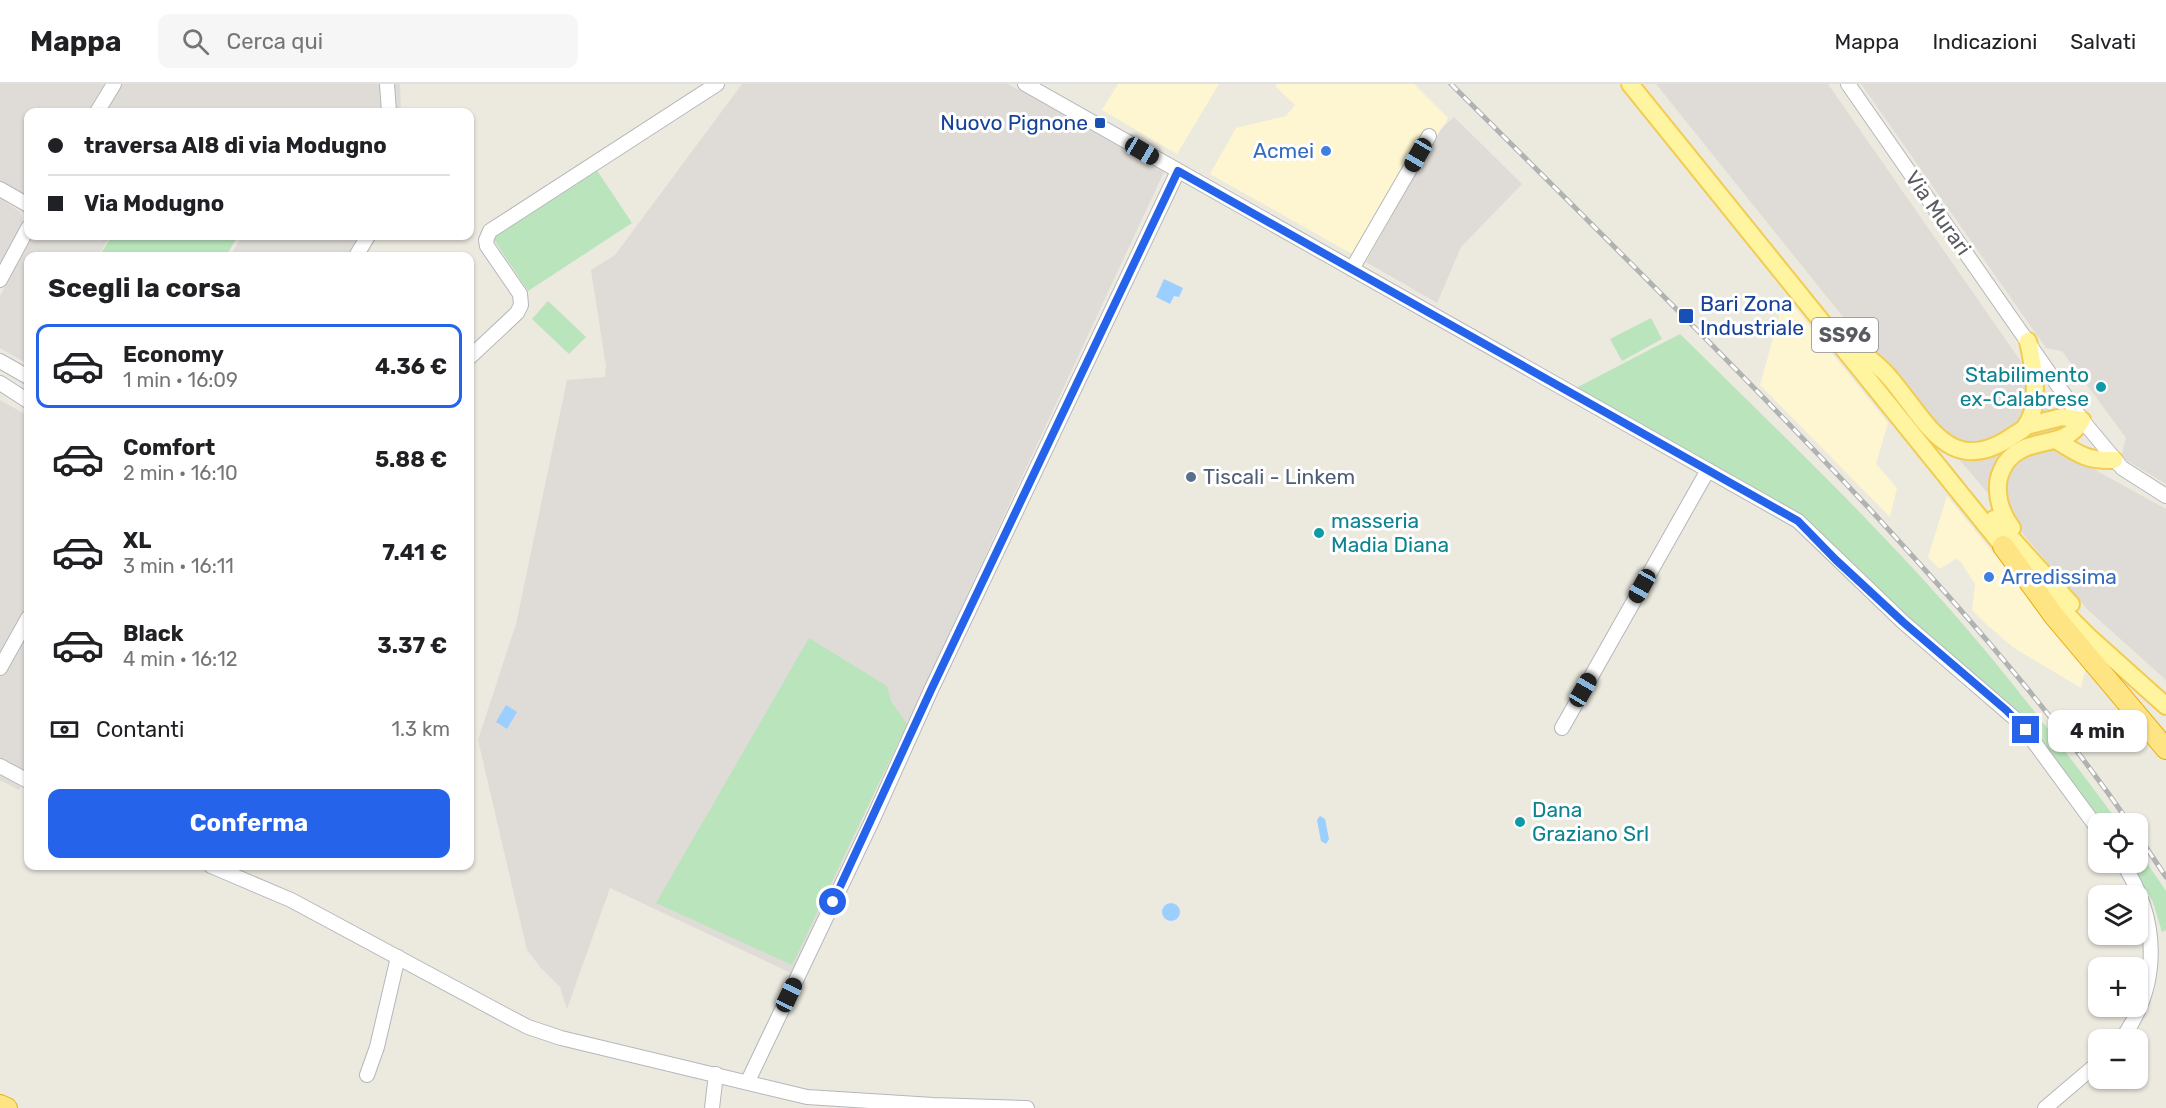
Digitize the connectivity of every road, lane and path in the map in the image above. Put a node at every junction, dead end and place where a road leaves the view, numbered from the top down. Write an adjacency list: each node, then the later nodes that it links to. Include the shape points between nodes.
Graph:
1 (114, 84): 8 (street)
2 (387, 84): 9 (street)
3 (717, 84): 19 (street, via 490,231 487,246 520,294 521,305)
4 (1025, 84): 11 (street)
5 (1630, 84): 31 (main road, SS96)
6 (1643, 84): 18 (main road, SS96)
7 (1848, 84): 17 (street, Via Murari)
8 (99, 108)
9 (389, 108)
10 (1429, 136): 15 (street)
11 (1178, 171): 15 (street); 49 (street)
12 (0, 189): 13 (street)
13 (24, 203)
14 (24, 235): 16 (street)
15 (1352, 269): 29 (street)
16 (0, 280)
17 (2028, 341): 25 (street, Via Murari); 26 (main road, via 2034,371 2034,403)
18 (1854, 346): 26 (main road, via 1887,375 1939,439 1951,447 1976,452); 32 (main road, SS96)
19 (474, 353)
20 (0, 361): 21 (street)
21 (13, 369): 22 (street); 23 (street)
22 (24, 375)
23 (1, 387): 24 (street)
24 (24, 399)
25 (2082, 420): 26 (main road, via 2062,417); 27 (main road, via 2077,430); 28 (street, Via Murari)
26 (2026, 426)
27 (2056, 440): 28 (main road, via 2095,461); 32 (main road, via 2034,444 2010,456 1998,479 1997,492 2010,526)
28 (2114, 460): 30 (street, Via Murari)
29 (1708, 470): 37 (street); 41 (street, via 1798,521 1903,622 2026,730)
30 (2166, 496)
31 (2003, 546): 36 (main road, SS96, via 2089,638); 38 (highway, via 2054,616)
32 (2051, 583): 35 (main road, SS96)
33 (24, 625): 34 (street)
34 (0, 668)
35 (2166, 692)
36 (2166, 706)
37 (1562, 728)
38 (2166, 749)
39 (0, 766): 40 (street)
40 (24, 779)
41 (2088, 815)
42 (220, 870): 44 (street, via 291,900)
43 (2128, 873): 45 (street, via 2143,902 2151,947 2143,998)
44 (398, 957): 47 (street, via 528,1027 591,1046); 48 (street)
45 (2128, 1029)
46 (2088, 1071): 56 (street)
47 (716, 1074): 49 (street); 54 (street)
48 (367, 1075)
49 (748, 1082): 50 (street)
50 (807, 1102): 52 (street)
51 (0, 1105): 53 (highway)
52 (866, 1105): 55 (street)
53 (7, 1108)
54 (712, 1108)
55 (1027, 1108)
56 (2045, 1108)

